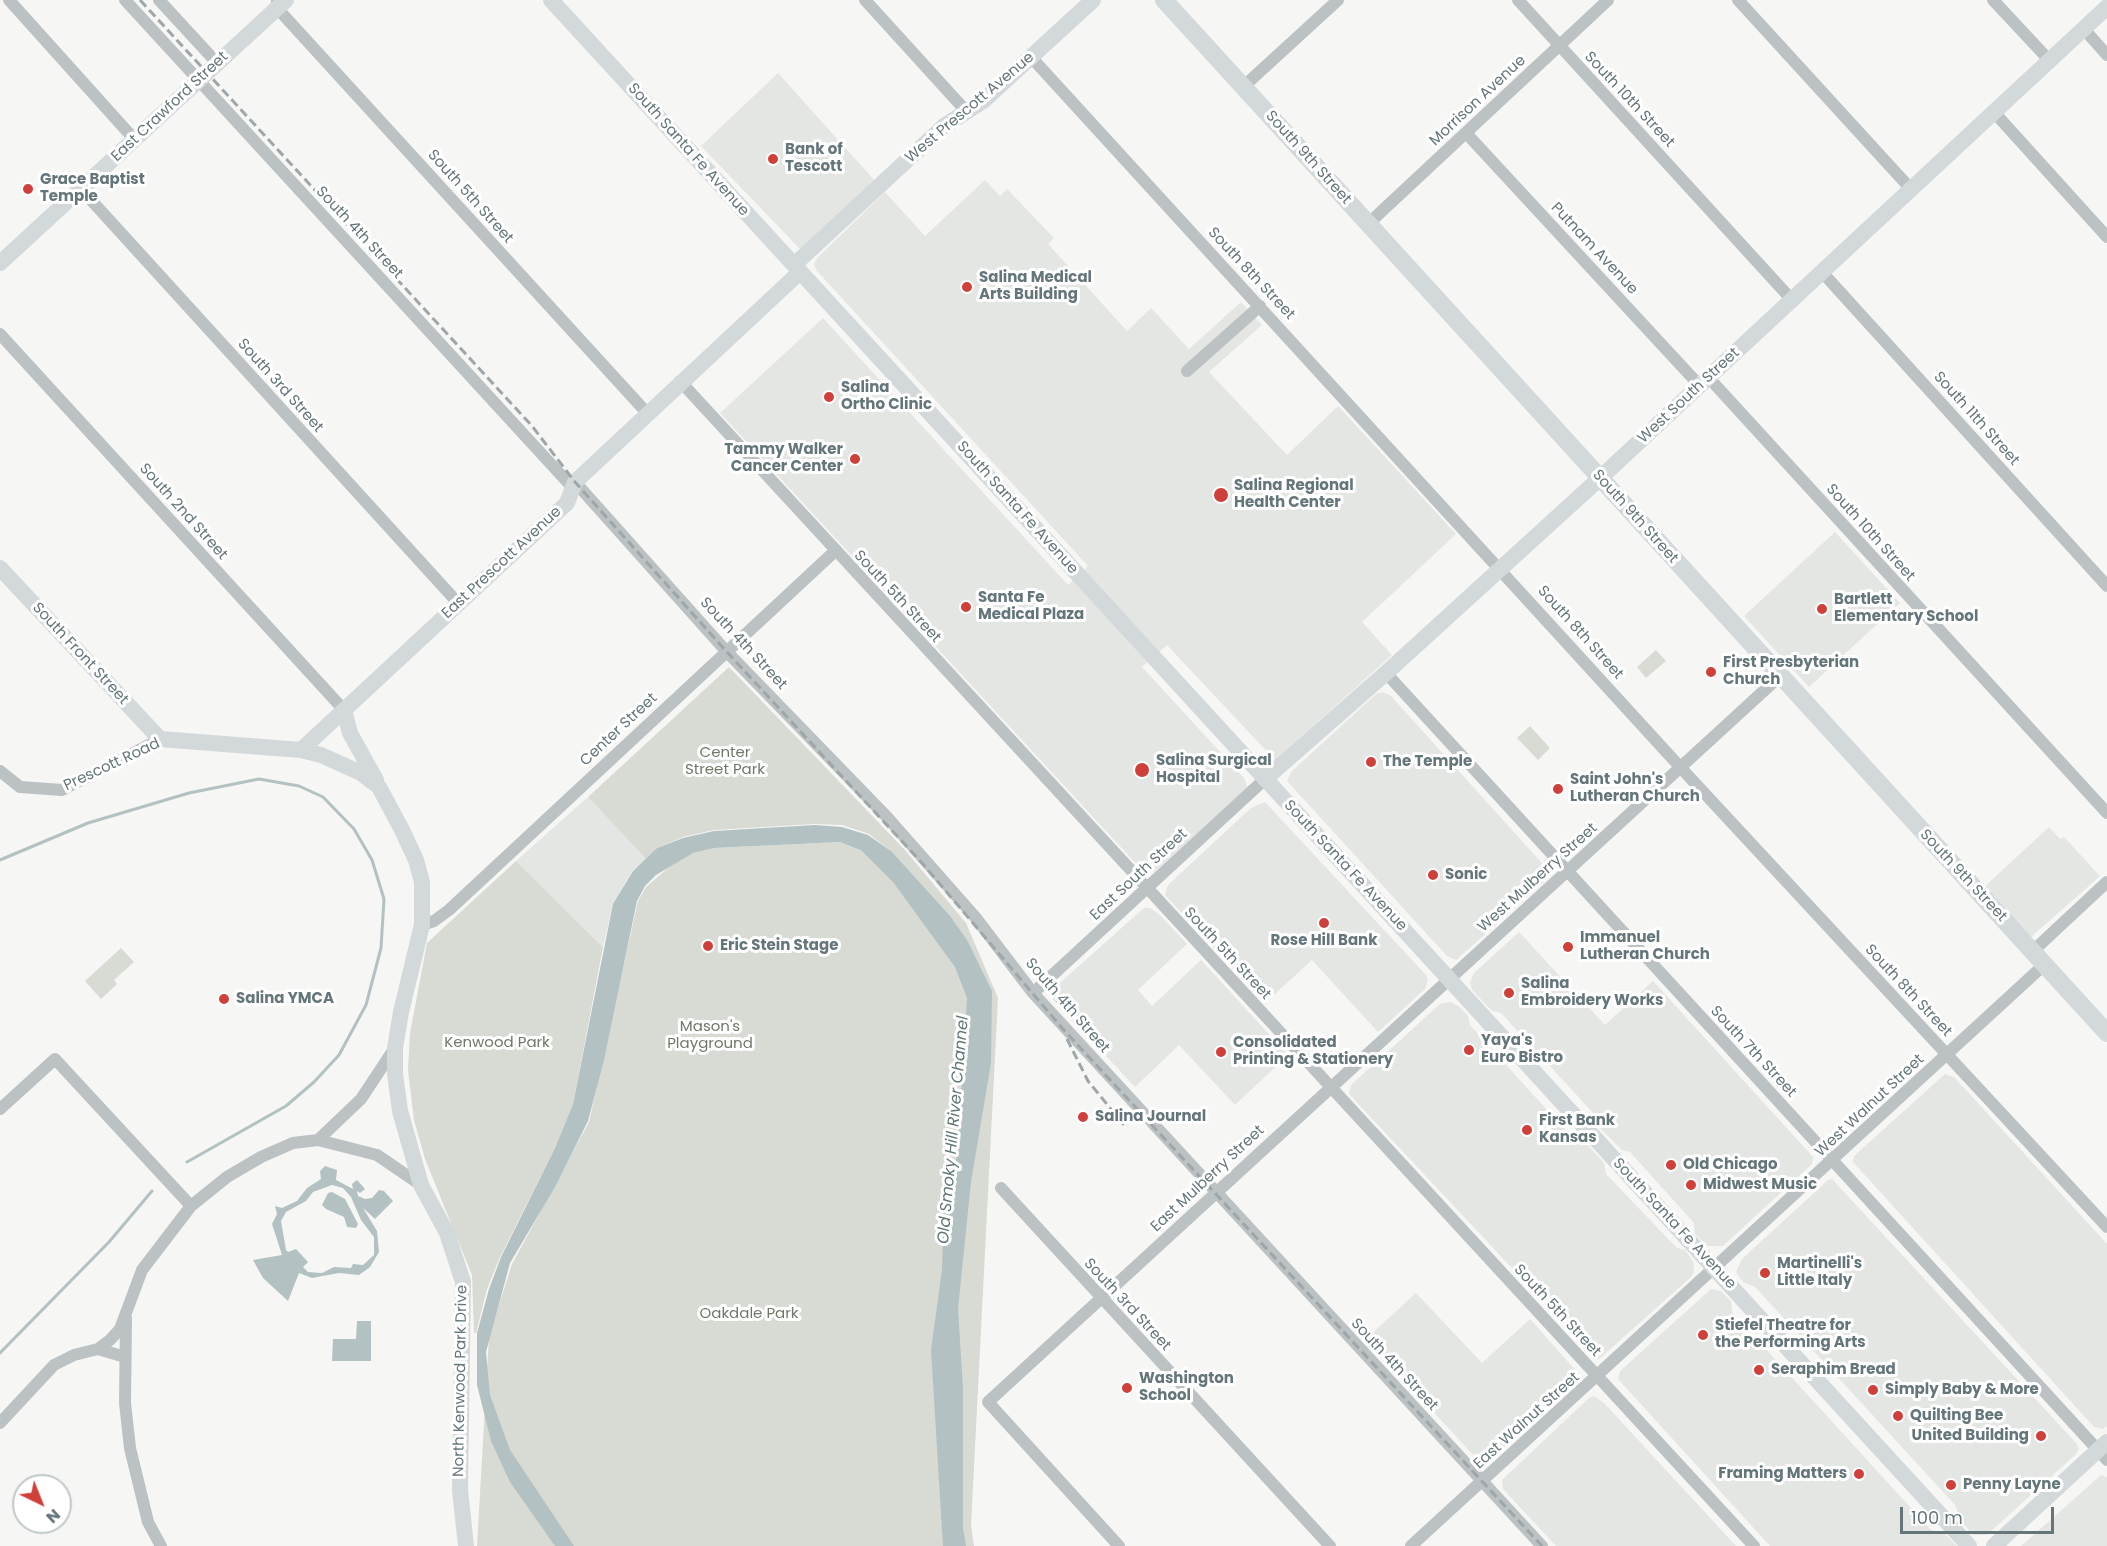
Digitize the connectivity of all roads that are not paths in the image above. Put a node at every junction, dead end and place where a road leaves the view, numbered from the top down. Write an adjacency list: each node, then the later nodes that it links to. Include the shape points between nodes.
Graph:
1 (9, 0): 26 (street)
2 (125, 0): 21 (street, South 4th Street)
3 (159, 0): 20 (street)
4 (551, 0): 32 (street, South Santa Fe Avenue)
5 (864, 0): 23 (street)
6 (1093, 0): 18 (street, West Prescott Avenue)
7 (1164, 0): 22 (main road, South 9th Street)
8 (1338, 0): 22 (street)
9 (1518, 0): 16 (street, South 10th Street)
10 (1608, 0): 16 (street, Morrison Avenue)
11 (1738, 0): 27 (street)
12 (1993, 0): 19 (street)
13 (280, 3): 20 (street, East Crawford Street); 40 (street, South 5th Street)
14 (2107, 7): 15 (street, West South Street)
15 (2083, 28): 17 (street); 19 (street, West South Street)
16 (1559, 46): 25 (street, Morrison Avenue); 34 (street, South 10th Street)
17 (2107, 55)
18 (1031, 57): 23 (street, West Prescott Avenue, via 983,101); 35 (street, South 8th Street)
19 (2049, 60): 24 (street, West South Street)
20 (218, 63): 21 (street, East Crawford Street)
21 (199, 80): 26 (street, East Crawford Street); 42 (street, South 4th Street)
22 (1243, 87): 29 (main road, South 9th Street)
23 (966, 111): 32 (street, West Prescott Avenue, via 944,126)
24 (1993, 111): 27 (street, West South Street); 30 (street)
25 (1466, 133): 29 (street, Morrison Avenue); 39 (street, Putnam Avenue)
26 (134, 139): 28 (street, East Crawford Street)
27 (1910, 188): 33 (street, West South Street)
28 (81, 189): 31 (street, East Crawford Street); 47 (street, South 3rd Street)
29 (1368, 224): 41 (main road, South 9th Street)
30 (2107, 237)
31 (0, 263)
32 (797, 268): 38 (street, East Prescott Avenue); 56 (street, South Santa Fe Avenue)
33 (1822, 272): 34 (street, West South Street); 46 (street, South 11th Street)
34 (1792, 300): 39 (street, West South Street)
35 (1260, 306): 37 (street); 45 (street, South 8th Street)
36 (0, 334): 51 (street, South 2nd Street)
37 (1187, 371)
38 (680, 381): 40 (street, East Prescott Avenue); 43 (street, South 5th Street)
39 (1704, 382): 41 (street, West South Street); 58 (street, South 10th Street)
40 (647, 412): 42 (street, East Prescott Avenue)
41 (1599, 479): 45 (street, West South Street); 50 (main road, South 9th Street)
42 (574, 484): 47 (street, East Prescott Avenue, via 567,503); 48 (street, South 4th Street)
43 (834, 552): 48 (street, Center Street); 61 (street, South 5th Street)
44 (0, 568): 52 (street, South Front Street)
45 (1501, 568): 49 (street, West South Street); 54 (street, South 8th Street)
46 (2107, 586)
47 (458, 603): 51 (street, East Prescott Avenue)
48 (726, 651): 62 (street, Center Street, via 449,910); 65 (street, South 4th Street, via 887,817 976,918)
49 (1386, 673): 56 (street, West South Street); 59 (street, South 7th Street)
50 (1779, 676): 54 (street, West Mulberry Street); 63 (main road, South 9th Street)
51 (344, 710): 53 (street, East Prescott Avenue); 57 (street, North Kenwood Park Drive, via 350,733)
52 (160, 739): 53 (street, Prescott Road); 55 (street, Prescott Road, via 62,790 20,787)
53 (301, 750): 57 (street, Prescott Road, via 361,772)
54 (1681, 768): 59 (street, West Mulberry Street); 68 (street, South 8th Street)
55 (0, 771)
56 (1266, 779): 61 (street, East South Street); 64 (street, South Santa Fe Avenue)
57 (379, 787): 62 (street, North Kenwood Park Drive, via 420,871)
58 (2107, 813)
59 (1568, 872): 64 (street, West Mulberry Street); 72 (street, South 7th Street)
60 (2107, 882): 63 (street, West Walnut Street)
61 (1146, 888): 65 (street, East South Street); 69 (street, South 5th Street)
62 (422, 925): 67 (street, North Kenwood Park Drive)
63 (2039, 958): 66 (main road, South 9th Street); 68 (street, West Walnut Street)
64 (1448, 978): 69 (street, East Mulberry Street); 78 (street, South Santa Fe Avenue)
65 (1033, 993): 75 (street, South 4th Street)
66 (2107, 1033)
67 (395, 1048): 71 (street, via 361,1099); 73 (street, North Kenwood Park Drive, via 398,1102)
68 (1947, 1055): 72 (street, West Walnut Street); 77 (street, South 8th Street)
69 (1330, 1087): 75 (street, East Mulberry Street); 83 (street, South 5th Street)
70 (0, 1109): 76 (street, via 55,1059)
71 (318, 1140): 73 (street, via 377,1155); 76 (street, via 293,1143 261,1157 227,1177)
72 (1833, 1160): 78 (street, West Walnut Street); 85 (street, South 7th Street)
73 (421, 1185): 88 (street, North Kenwood Park Drive, via 447,1233 464,1282 460,1490)
74 (1000, 1188): 79 (street, South 3rd Street)
75 (1215, 1193): 79 (street, East Mulberry Street); 86 (street, South 4th Street)
76 (192, 1206): 80 (street, via 142,1270)
77 (2107, 1227)
78 (1715, 1269): 83 (street, East Walnut Street); 94 (street, South Santa Fe Avenue)
79 (1100, 1299): 89 (street, East Mulberry Street, via 988,1402); 90 (street, South 3rd Street)
80 (127, 1314): 81 (street, via 120,1329); 82 (street)
81 (98, 1349): 82 (street); 84 (street, via 54,1365)
82 (125, 1357): 87 (street, via 130,1448 148,1522)
83 (1598, 1377): 86 (street, East Walnut Street); 93 (street, South 5th Street)
84 (0, 1423)
85 (2104, 1451): 95 (street)
86 (1482, 1482): 91 (street, East Walnut Street); 92 (street, South 4th Street)
87 (161, 1546)
88 (466, 1546)
89 (1119, 1546)
90 (1330, 1546)
91 (1411, 1546)
92 (1542, 1546)
93 (1754, 1546)
94 (1969, 1546)
95 (1994, 1546)

